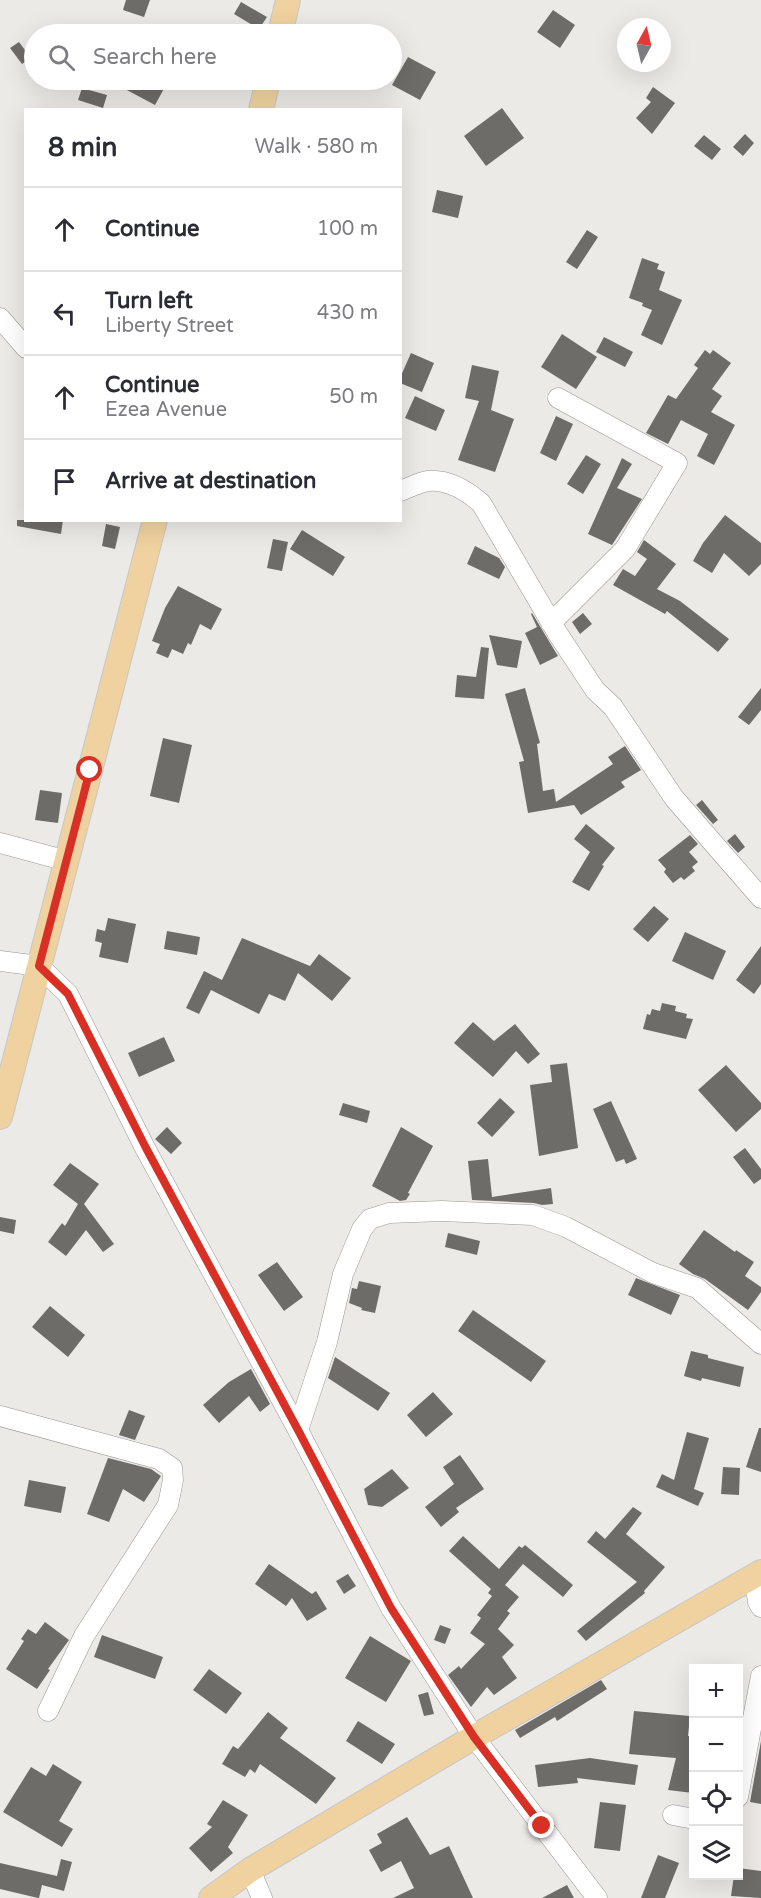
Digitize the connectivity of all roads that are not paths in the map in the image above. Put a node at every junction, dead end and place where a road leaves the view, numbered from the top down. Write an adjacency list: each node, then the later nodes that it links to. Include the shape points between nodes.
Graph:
1 (288, 0): 2 (main road)
2 (282, 24)
3 (266, 90): 4 (main road)
4 (261, 108)
5 (0, 318): 6 (street)
6 (24, 346)
7 (558, 398): 10 (street, via 677,463 625,549)
8 (402, 490): 10 (street, via 428,481 444,483 466,490 481,503)
9 (154, 522): 12 (main road)
10 (551, 623): 13 (street, via 674,798)
11 (0, 843): 12 (street)
12 (67, 861): 15 (main road)
13 (761, 898)
14 (0, 961): 15 (street)
15 (39, 966): 16 (main road); 19 (street, via 68,994)
16 (0, 1118)
17 (761, 1344): 19 (street, via 697,1288 653,1273 566,1227 533,1215 389,1213 370,1219 362,1229 343,1274 327,1342)
18 (0, 1416): 23 (street, via 159,1459 172,1468 168,1505 84,1636)
19 (298, 1430): 24 (street, via 391,1608)
20 (757, 1574): 21 (street); 24 (main road)
21 (761, 1607)
22 (761, 1676): 25 (street)
23 (48, 1711)
24 (474, 1737): 28 (main road); 31 (street)
25 (743, 1772)
26 (673, 1815): 27 (street)
27 (689, 1819)
28 (250, 1870): 29 (main road); 30 (street)
29 (211, 1898)
30 (262, 1898)
31 (597, 1898)

